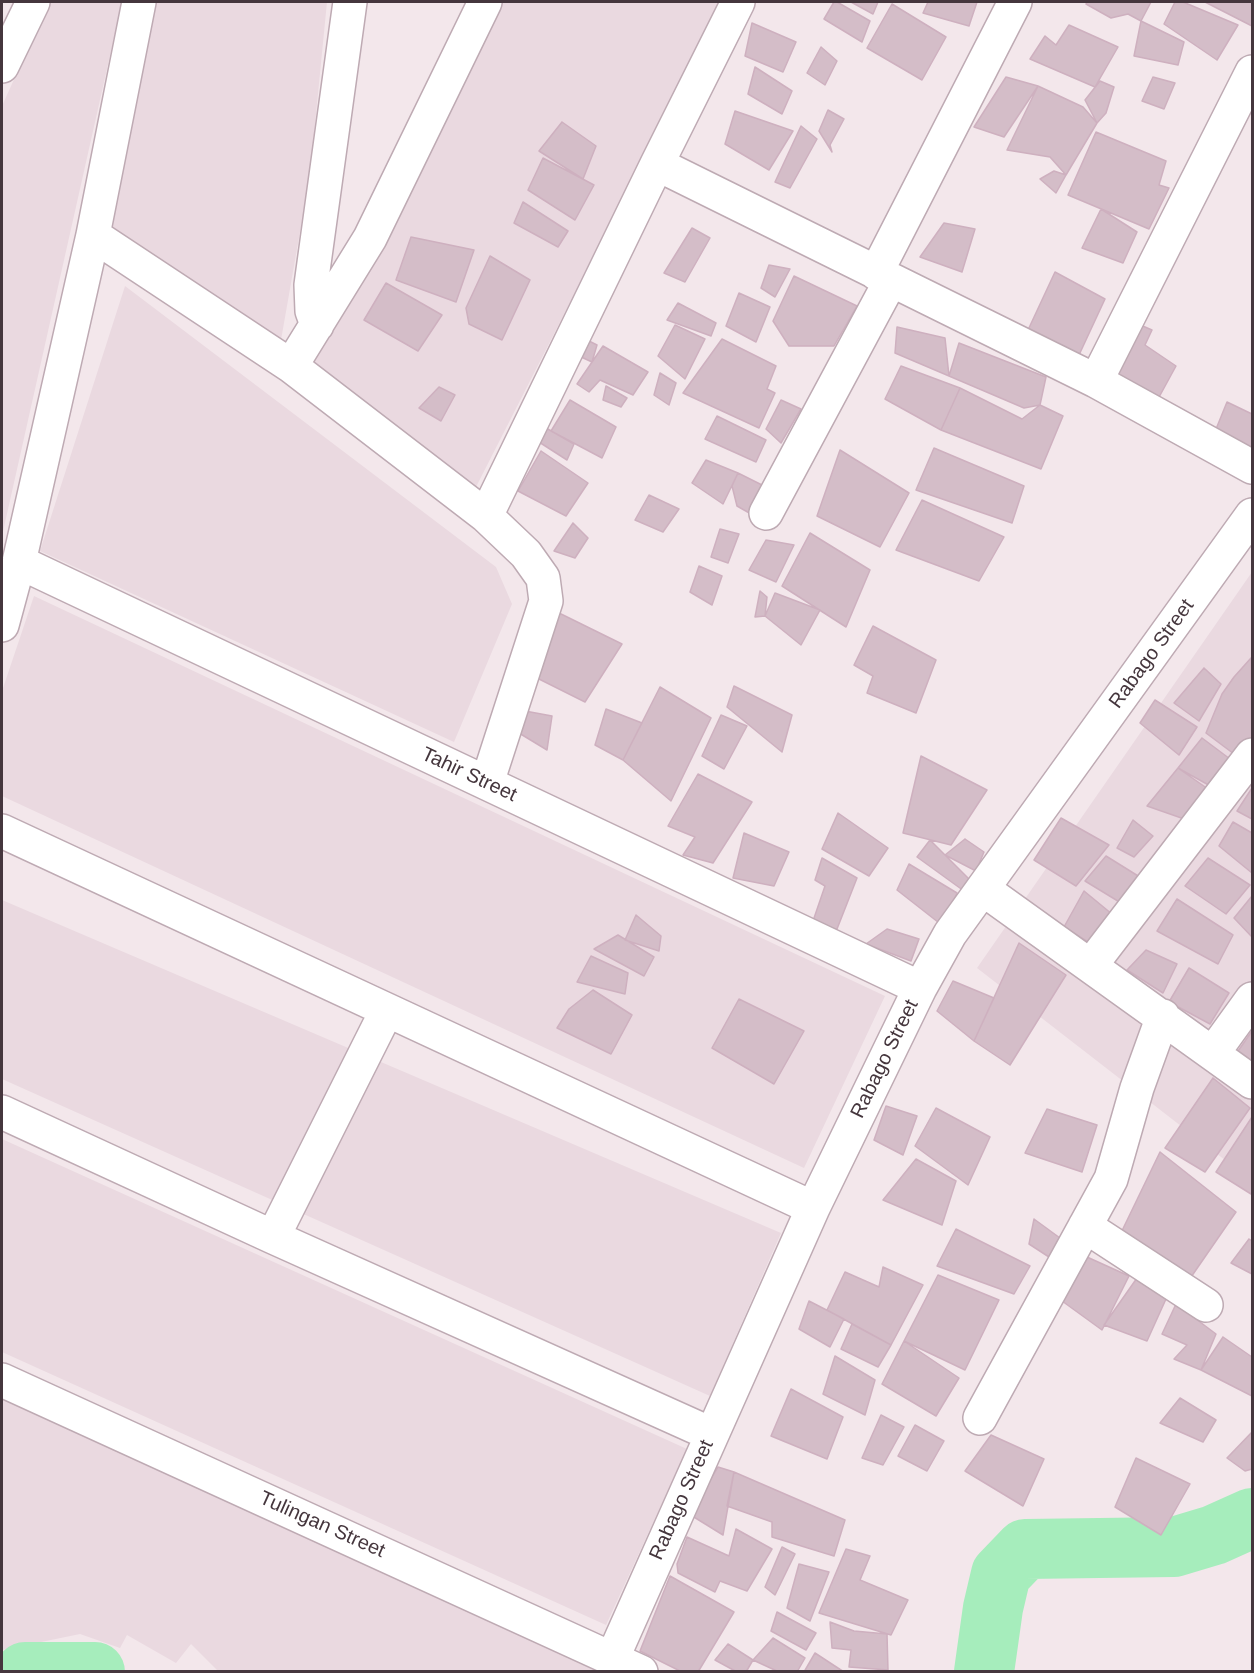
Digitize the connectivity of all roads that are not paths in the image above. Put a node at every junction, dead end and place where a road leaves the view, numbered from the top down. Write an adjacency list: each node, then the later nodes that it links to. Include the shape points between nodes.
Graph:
1 (33, 2): 7 (street)
2 (139, 2): 10 (street)
3 (350, 2): 12 (street, via 311,285)
4 (485, 2): 12 (street, via 370,238)
5 (738, 2): 9 (street)
6 (1015, 2): 11 (street)
7 (2, 66)
8 (1252, 72): 14 (street)
9 (657, 164): 11 (street); 18 (street)
10 (93, 234): 13 (street); 19 (street)
11 (884, 277): 14 (street); 16 (street)
12 (317, 325): 13 (street)
13 (291, 366): 18 (street)
14 (1096, 381): 15 (street)
15 (1252, 466)
16 (766, 513)
17 (1252, 515): 24 (street, Rabago Street)
18 (486, 516): 22 (street, via 526,554 543,578 546,601)
19 (19, 562): 20 (street); 22 (street, Tahir Street)
20 (2, 625)
21 (1252, 755): 25 (street)
22 (488, 783): 26 (street, Tahir Street)
23 (2, 831): 28 (street)
24 (982, 889): 25 (street); 26 (street, Rabago Street, via 950,934)
25 (1091, 965): 29 (street)
26 (920, 988): 33 (street, Rabago Street)
27 (1252, 999): 30 (street)
28 (387, 1010): 33 (street); 35 (street)
29 (1163, 1016): 30 (street); 34 (street, via 1111,1179)
30 (1213, 1053): 31 (street)
31 (1252, 1082)
32 (2, 1112): 35 (street)
33 (813, 1208): 39 (street, Rabago Street)
34 (1085, 1226): 36 (street); 38 (street)
35 (273, 1237): 39 (street)
36 (1206, 1305)
37 (2, 1380): 40 (street, Tulingan Street)
38 (980, 1418)
39 (711, 1434): 40 (street, Rabago Street)
40 (613, 1657): 41 (street, Tulingan Street)
41 (642, 1671)

